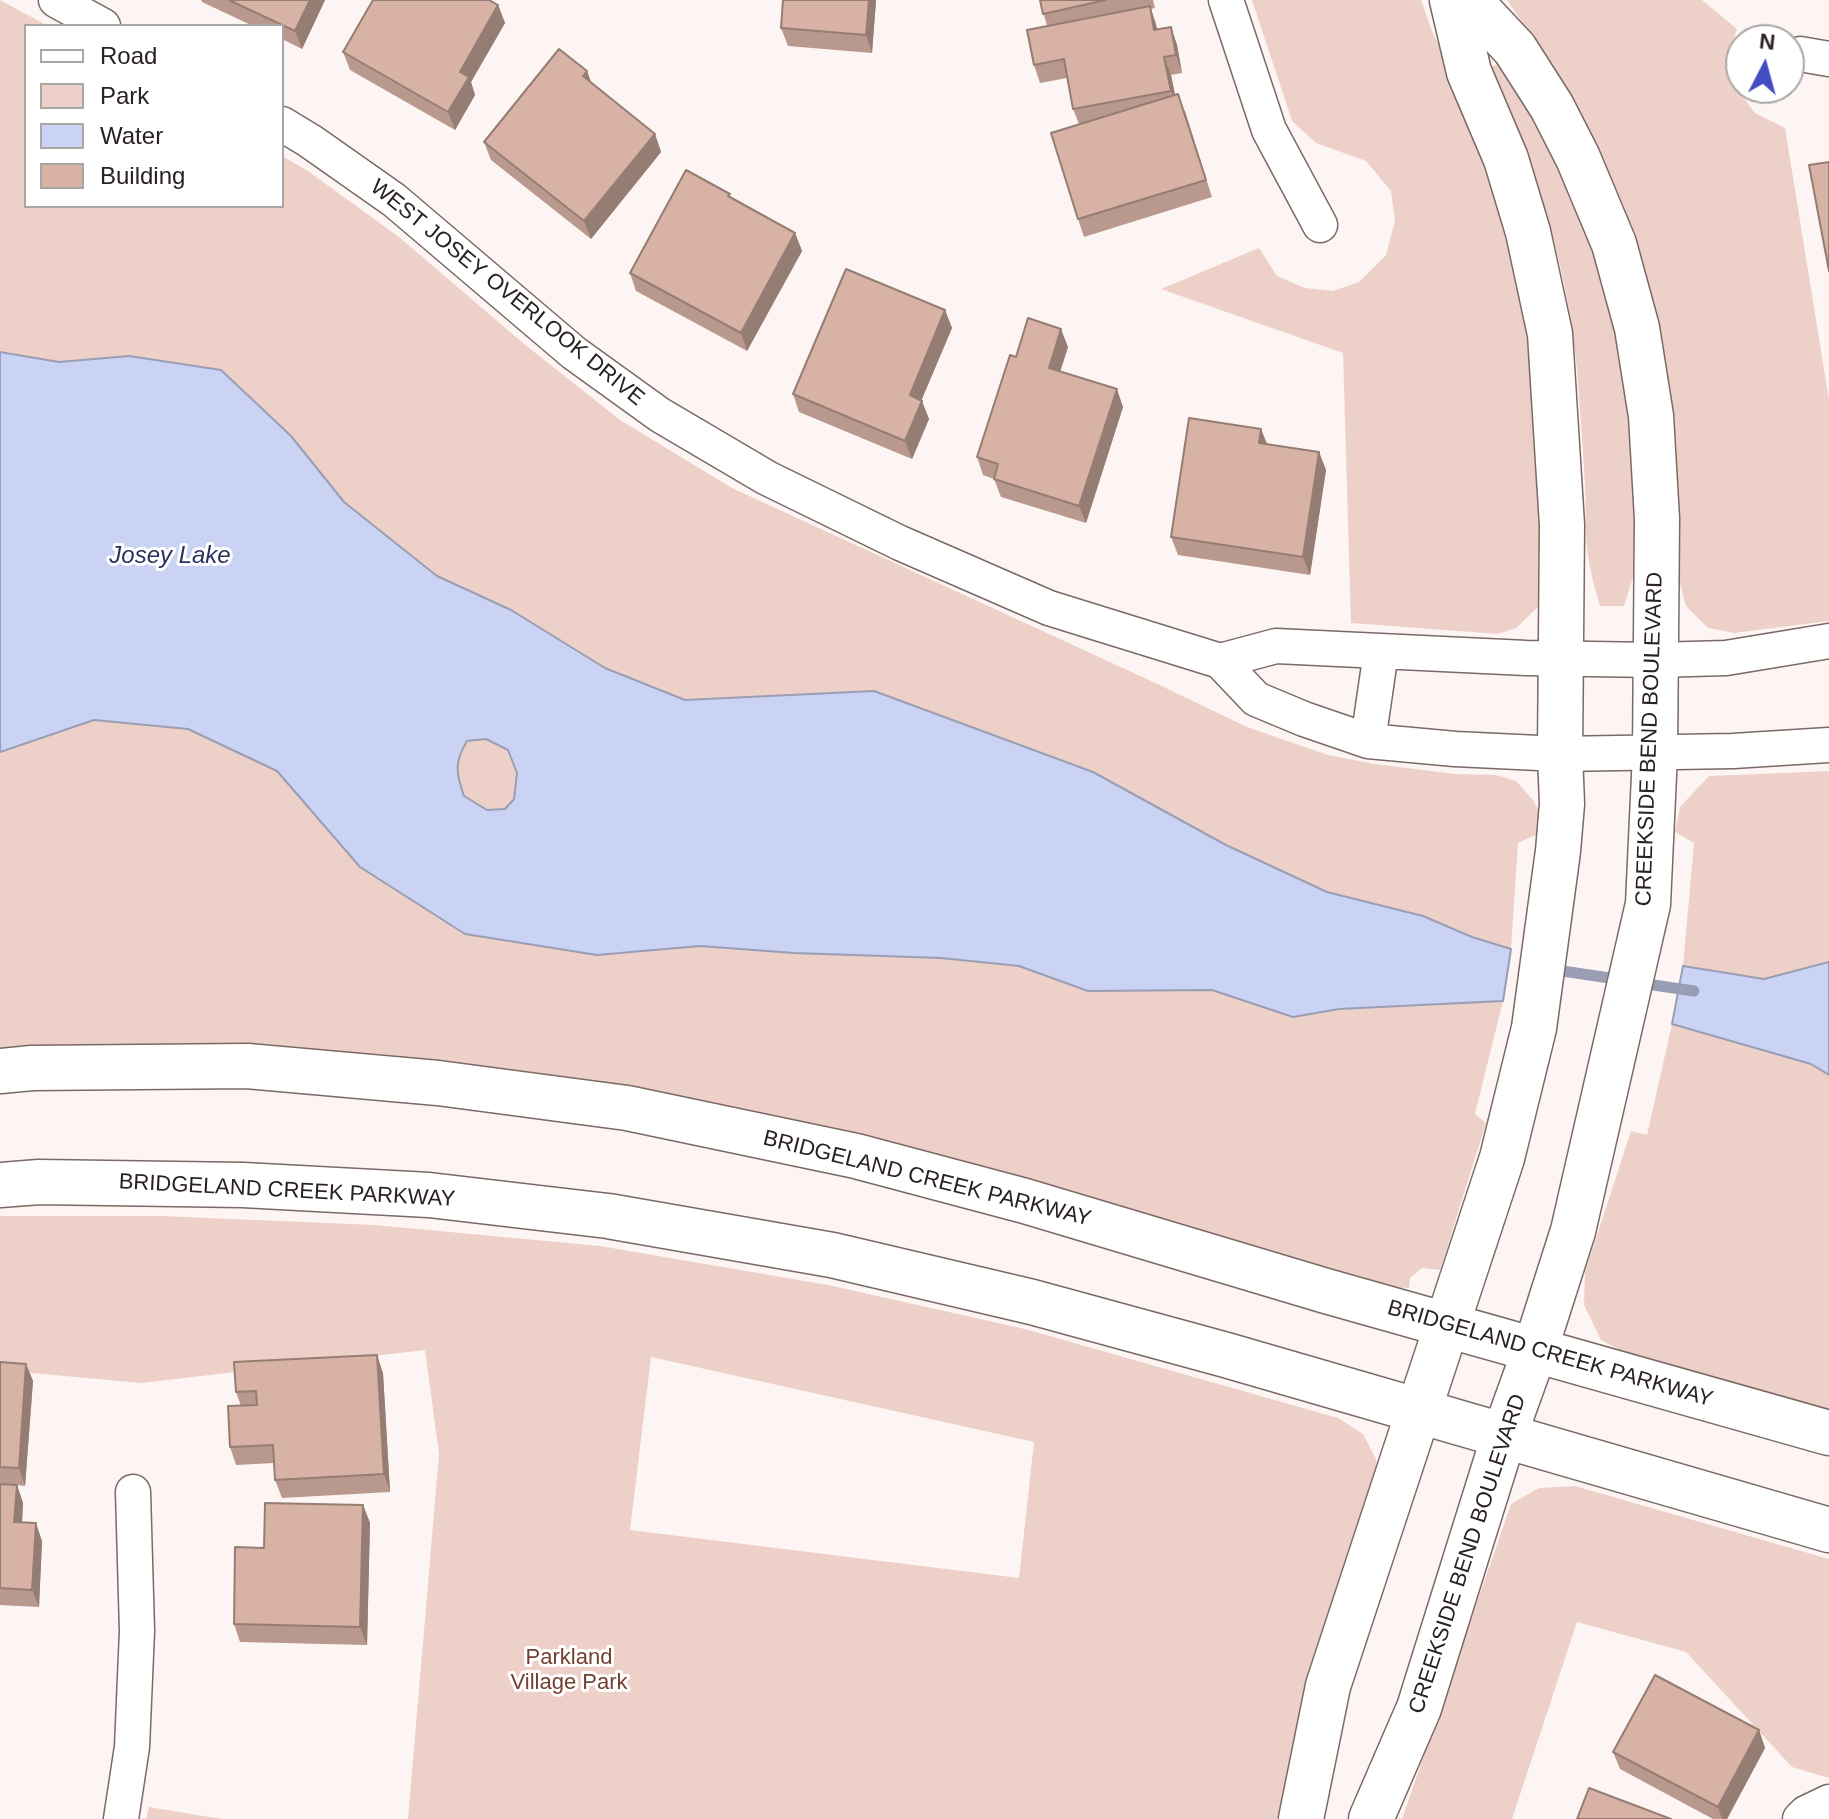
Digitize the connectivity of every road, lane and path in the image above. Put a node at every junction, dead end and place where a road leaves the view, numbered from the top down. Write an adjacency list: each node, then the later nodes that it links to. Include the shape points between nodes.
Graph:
1 (56, 0): 5 (street)
2 (1226, 0): 7 (street, via 1269,130)
3 (1452, 0): 10 (street, via 1469,72 1524,217 1550,334 1562,525)
4 (1469, 0): 11 (street, CREEKSIDE BEND BOULEVARD, via 1515,49 1552,107 1614,244 1637,328 1651,416 1657,519)
5 (99, 24)
6 (284, 125): 12 (street, WEST JOSEY OVERLOOK DRIVE, via 394,200 574,353 660,415 767,478 1049,608)
7 (1320, 225)
8 (1829, 641): 11 (street, via 1726,658)
9 (1381, 652): 10 (street); 12 (street, via 1276,646); 13 (street)
10 (1560, 659): 11 (street); 15 (street)
11 (1655, 660): 16 (street, CREEKSIDE BEND BOULEVARD)
12 (1220, 661): 13 (street, WEST JOSEY OVERLOOK DRIVE, via 1256,699)
13 (1368, 741): 15 (street, WEST JOSEY OVERLOOK DRIVE)
14 (1829, 745): 16 (street, WEST JOSEY OVERLOOK DRIVE)
15 (1560, 754): 16 (street, WEST JOSEY OVERLOOK DRIVE); 19 (street, via 1558,851 1534,1028 1502,1158)
16 (1655, 754): 20 (street, CREEKSIDE BEND BOULEVARD, via 1648,904 1573,1231)
17 (0, 1071): 19 (street, BRIDGELAND CREEK PARKWAY, via 247,1066 438,1083 627,1108 856,1156)
18 (0, 1185): 21 (street, BRIDGELAND CREEK PARKWAY, via 243,1185 429,1195 608,1216 832,1255 1032,1302)
19 (1447, 1325): 20 (street, BRIDGELAND CREEK PARKWAY); 21 (street)
20 (1535, 1350): 22 (street, BRIDGELAND CREEK PARKWAY); 23 (street, CREEKSIDE BEND BOULEVARD)
21 (1419, 1411): 23 (street, BRIDGELAND CREEK PARKWAY); 28 (street, via 1328,1686)
22 (1829, 1433)
23 (1504, 1436): 25 (street, BRIDGELAND CREEK PARKWAY); 29 (street, CREEKSIDE BEND BOULEVARD, via 1419,1708)
24 (133, 1492): 27 (street, via 137,1631 132,1747)
25 (1829, 1530)
26 (1829, 1802): 30 (street)
27 (121, 1819)
28 (1301, 1819)
29 (1371, 1819)
30 (1800, 1819)

